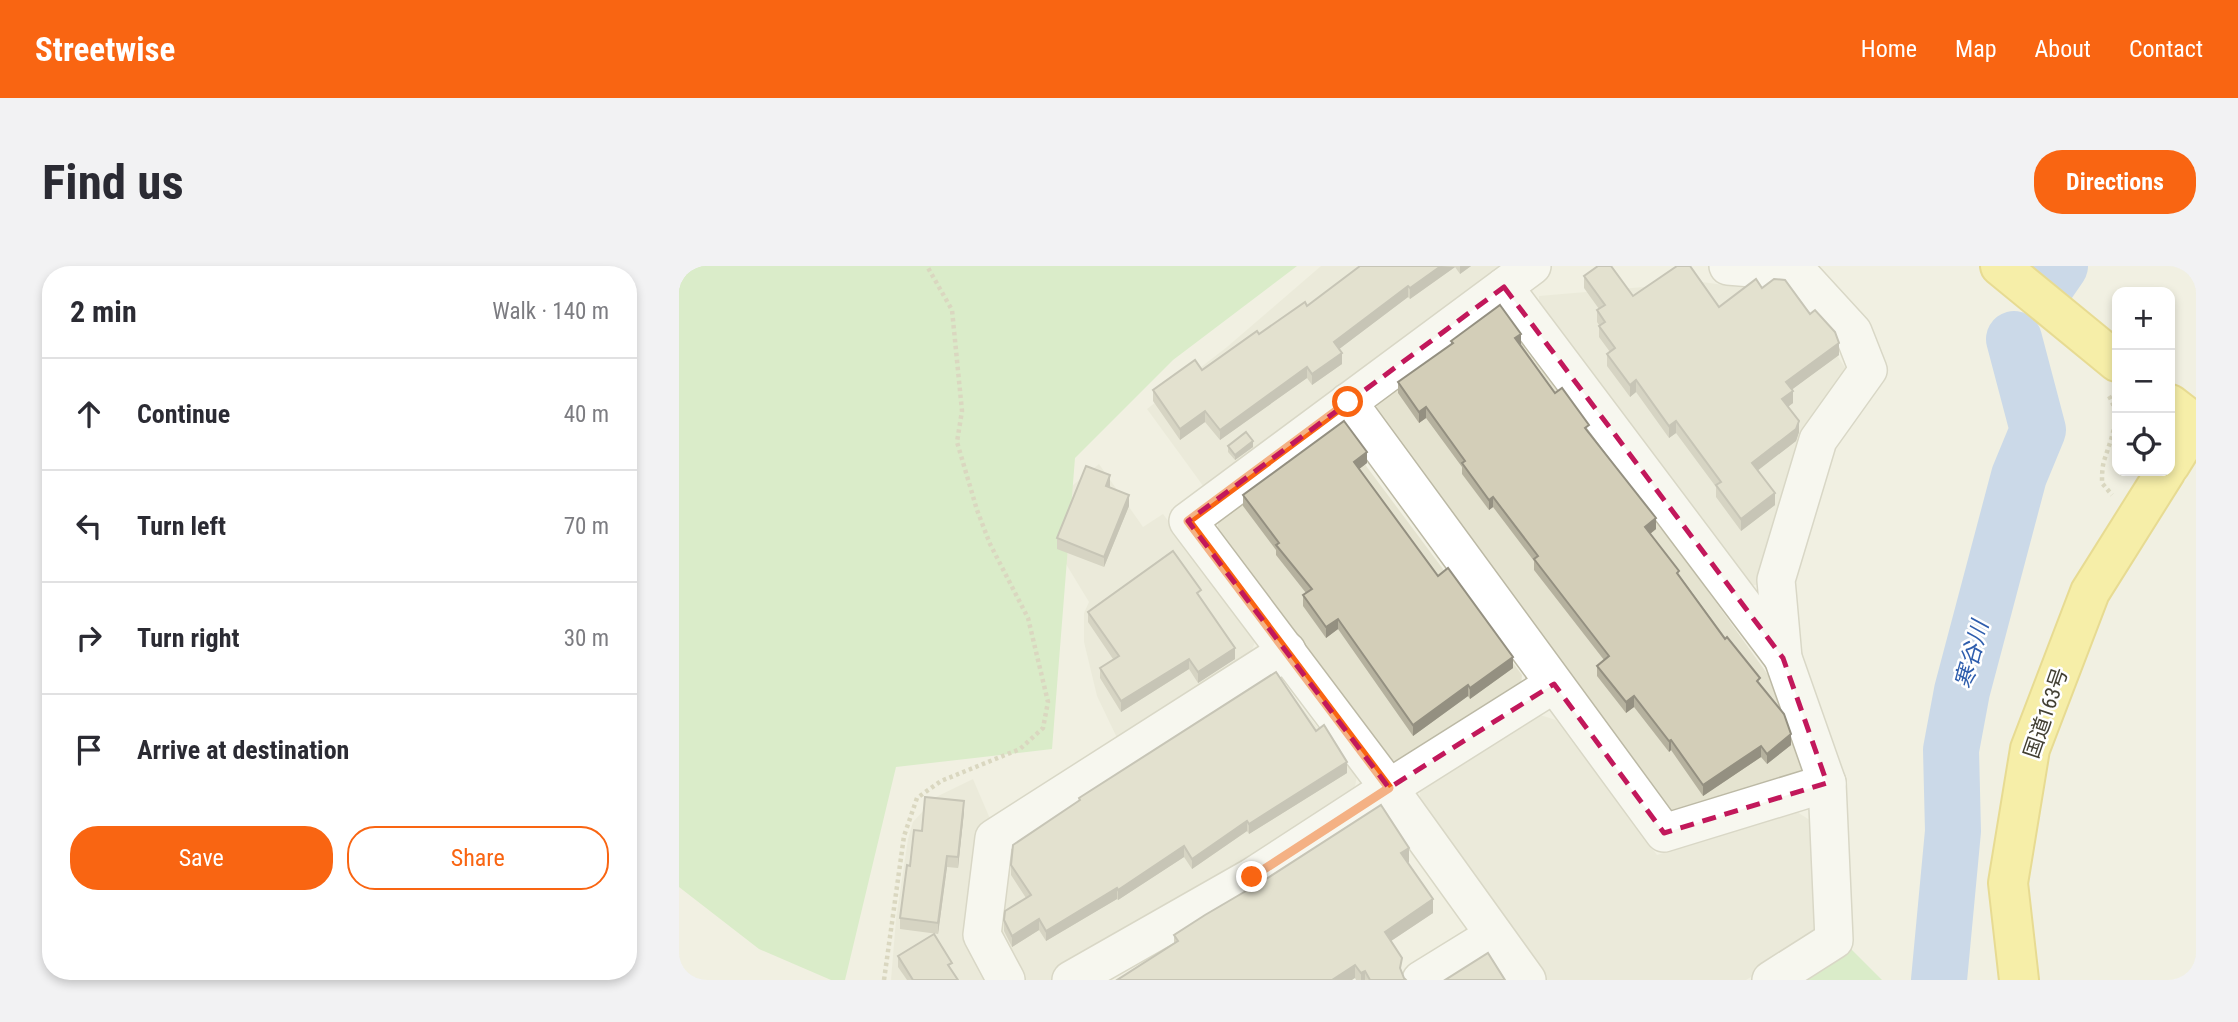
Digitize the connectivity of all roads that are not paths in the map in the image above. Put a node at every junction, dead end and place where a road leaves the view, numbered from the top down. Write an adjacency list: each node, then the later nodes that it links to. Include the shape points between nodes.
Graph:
1 (1728, 266): 11 (street, via 1798,272 1853,332 1868,370 1818,440 1776,580)
2 (2000, 266): 4 (highway)
3 (1518, 276): 5 (street); 11 (street)
4 (2112, 377)
5 (1348, 402): 10 (street, via 1188,521); 12 (street)
6 (2175, 408): 7 (highway)
7 (2196, 424): 8 (highway)
8 (2175, 458)
9 (2164, 476): 21 (highway, 国道163号, via 2090,592 2030,750 2008,883)
10 (1287, 651): 14 (street); 16 (street, via 994,838 982,935)
11 (1783, 658): 13 (street)
12 (1554, 684): 13 (street, via 1664,833); 14 (street)
13 (1827, 783): 20 (street, via 1834,940)
14 (1389, 788): 15 (street); 17 (street, via 1252,877)
15 (1494, 935): 18 (street); 19 (street)
16 (1006, 980)
17 (1071, 980)
18 (1421, 980)
19 (1527, 980)
20 (1771, 980)
21 (2019, 980)

